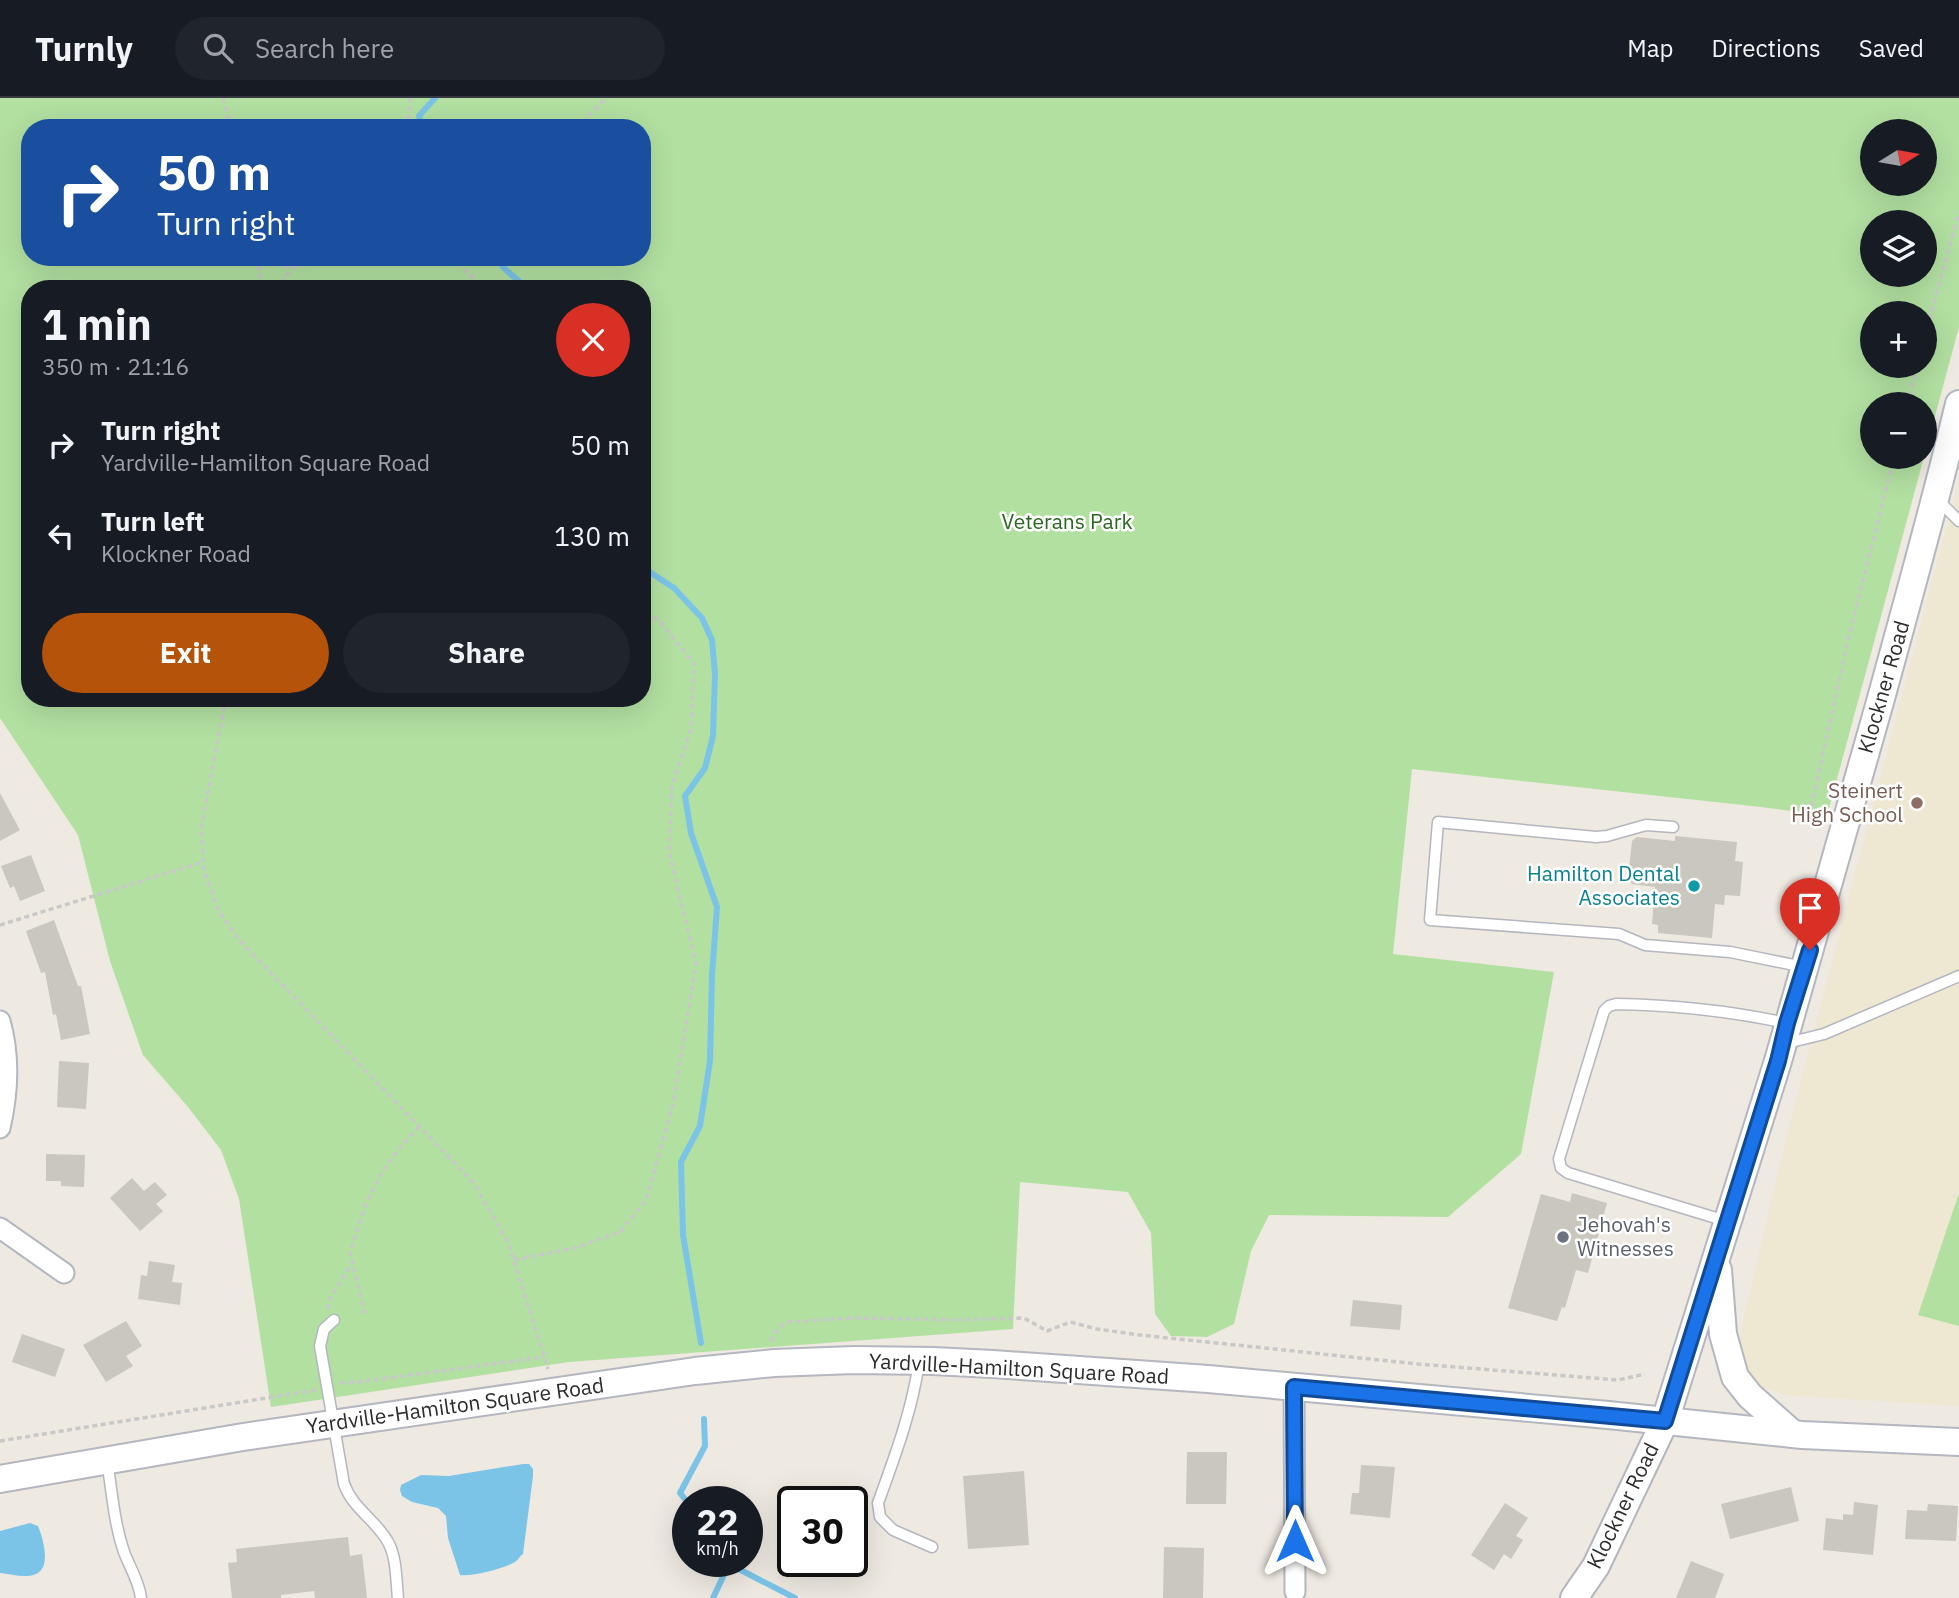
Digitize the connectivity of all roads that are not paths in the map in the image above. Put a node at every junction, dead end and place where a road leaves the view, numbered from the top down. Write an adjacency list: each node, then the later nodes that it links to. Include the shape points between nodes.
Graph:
1 (1959, 404): 2 (street, Klockner Road)
2 (1937, 499): 3 (lane); 5 (street, Klockner Road)
3 (1959, 521)
4 (1673, 827): 5 (lane, via 1646,825 1596,837 1437,822 1430,920 1619,934 1645,945 1730,952)
5 (1805, 967): 8 (street, Klockner Road)
6 (1959, 976): 8 (lane, via 1824,1034)
7 (0, 1021): 9 (street, via 7,1067)
8 (1785, 1034): 10 (street, Klockner Road); 10 (lane, via 1754,1016 1639,1004 1616,1004 1604,1011 1559,1159 1561,1168)
9 (0, 1128)
10 (1727, 1221): 12 (street, Klockner Road)
11 (0, 1228): 13 (street)
12 (1716, 1255): 17 (street, Klockner Road); 19 (street, via 1723,1334 1735,1377)
13 (64, 1273)
14 (332, 1322): 18 (lane, via 324,1329 320,1346)
15 (920, 1360): 16 (street, Yardville-Hamilton Square Road); 18 (street, Yardville-Hamilton Square Road, via 695,1371); 23 (lane, via 906,1424 878,1503 880,1517 893,1531)
16 (1294, 1387): 17 (street, Yardville-Hamilton Square Road); 24 (street)
17 (1665, 1421): 19 (street, Yardville-Hamilton Square Road); 27 (street, Klockner Road, via 1596,1566)
18 (333, 1424): 21 (street, Yardville-Hamilton Square Road); 26 (lane, via 344,1484 349,1497 387,1540)
19 (1793, 1434): 20 (street, Yardville-Hamilton Square Road)
20 (1959, 1442)
21 (107, 1460): 22 (street, Yardville-Hamilton Square Road); 25 (lane, via 124,1553)
22 (0, 1479)
23 (932, 1547)
24 (1296, 1592)
25 (141, 1598)
26 (398, 1598)
27 (1574, 1598)

